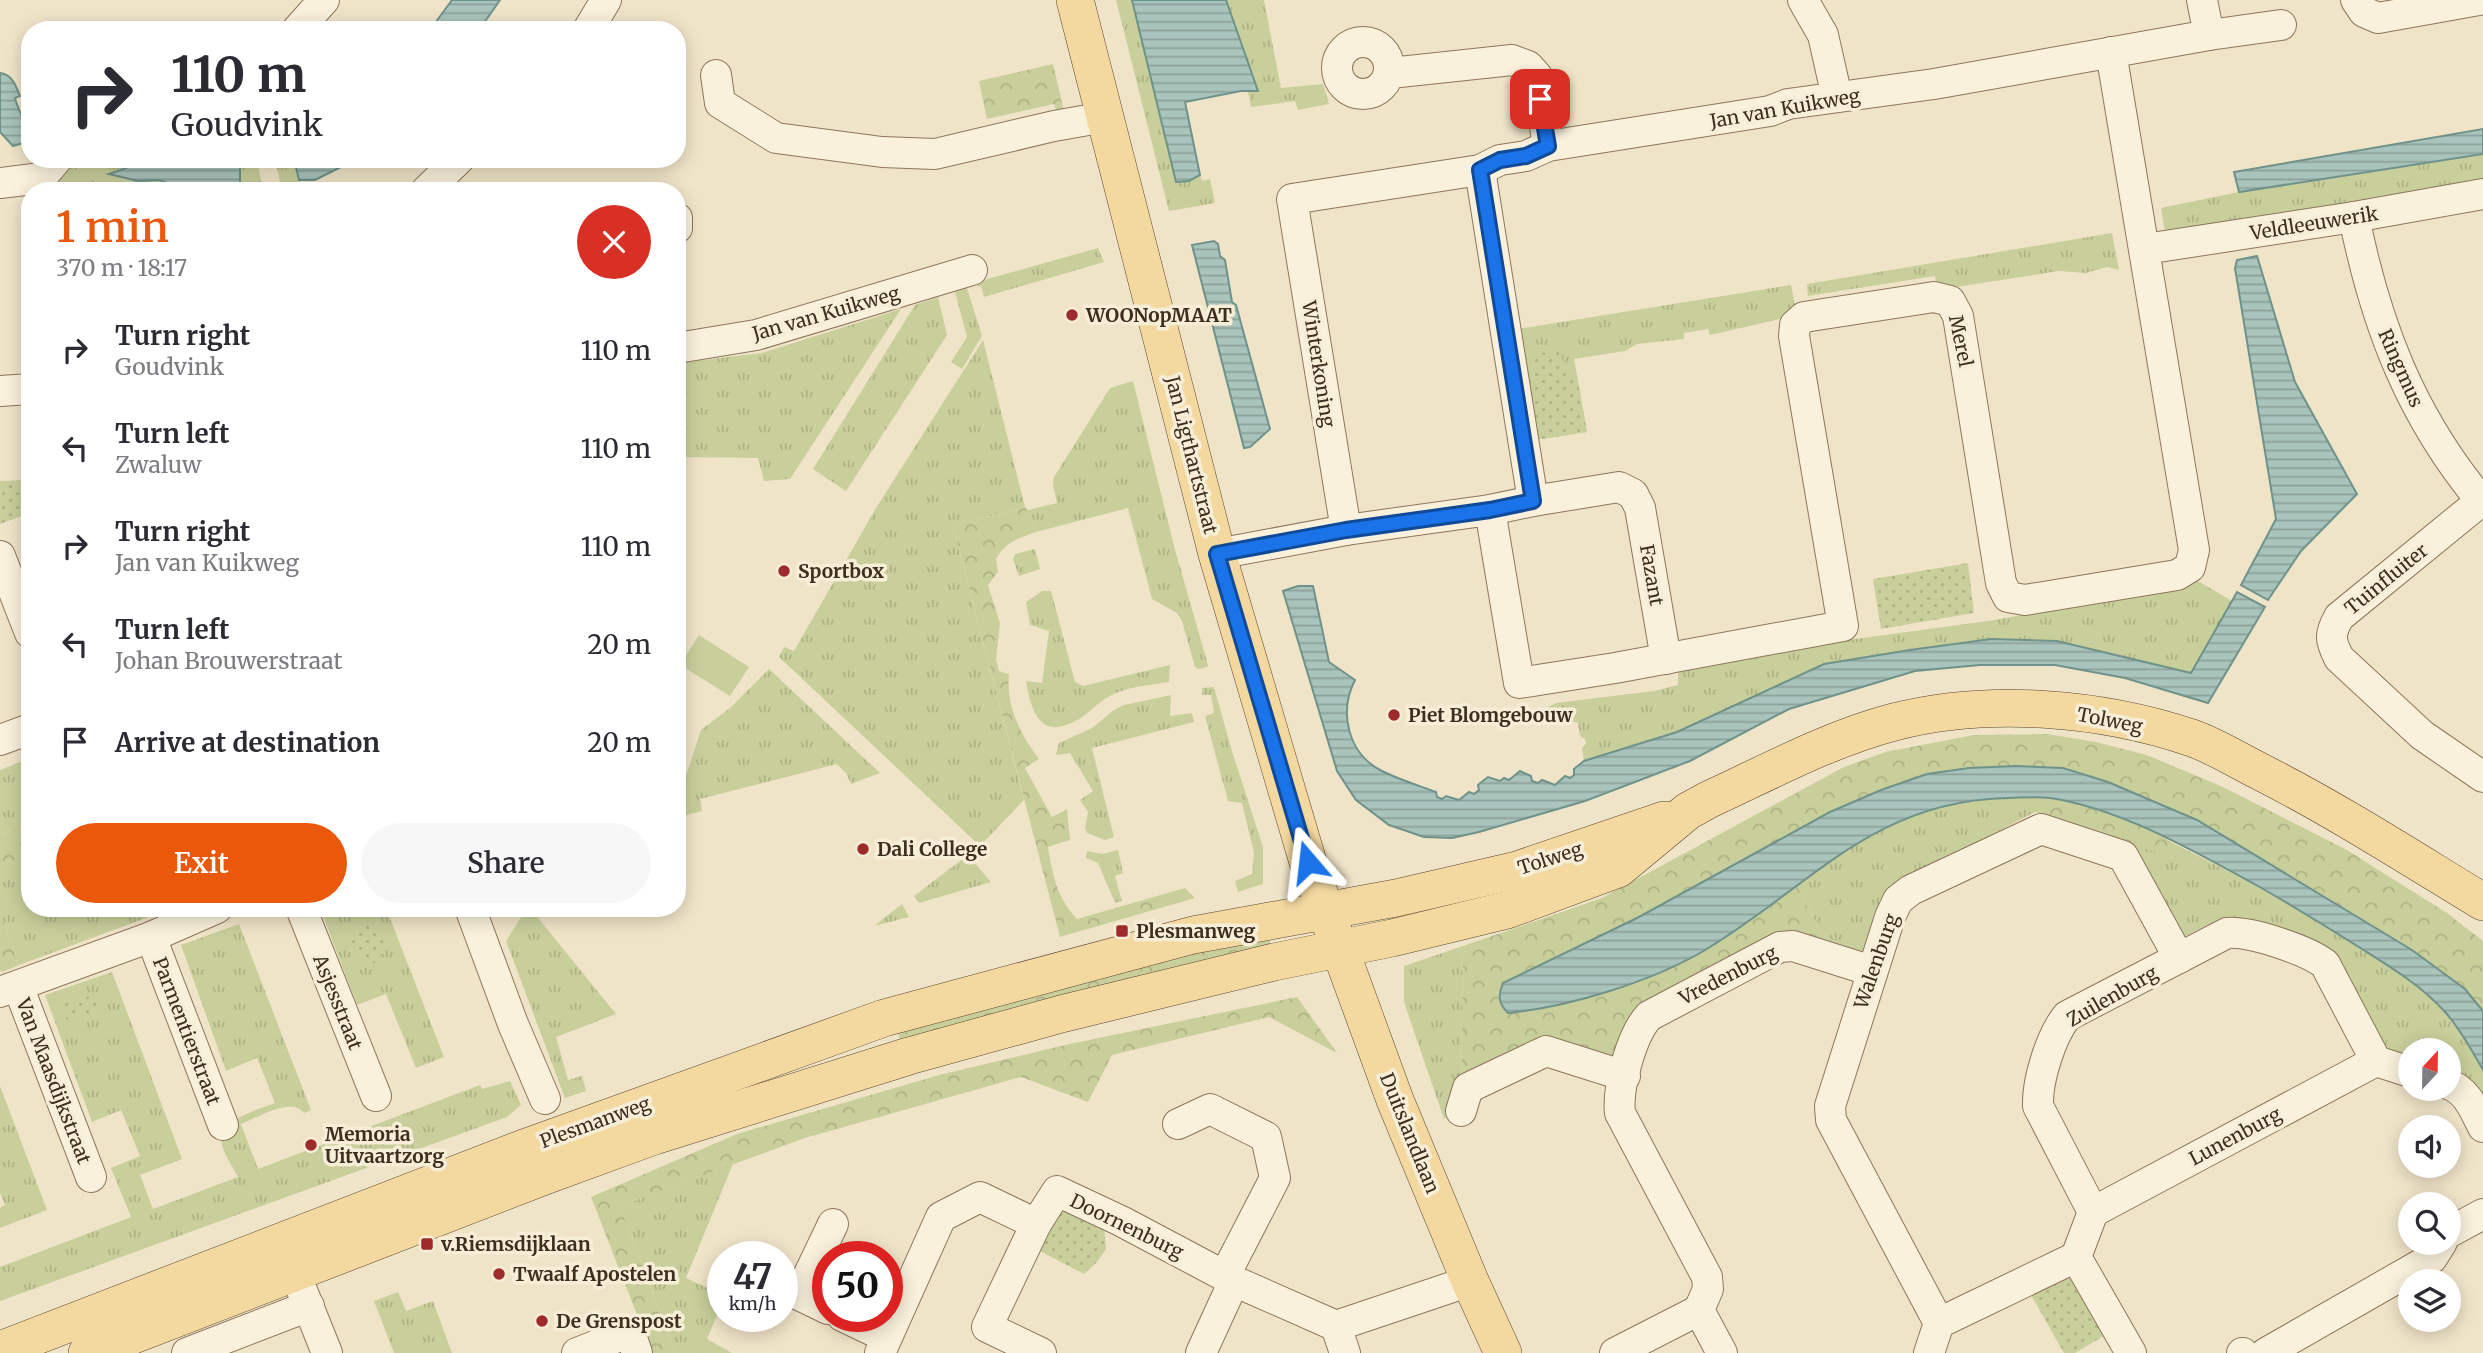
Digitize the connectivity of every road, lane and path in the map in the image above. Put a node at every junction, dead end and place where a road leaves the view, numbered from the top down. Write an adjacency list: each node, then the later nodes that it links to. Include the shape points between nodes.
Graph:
1 (324, 0): 8 (street)
2 (606, 0): 9 (street)
3 (1075, 0): 16 (main road, Jan Ligthartstraat)
4 (1803, 0): 15 (street, via 1823,35)
5 (2202, 0): 11 (street)
6 (2479, 0): 7 (street, via 2378,18)
7 (2360, 6)
8 (305, 21)
9 (593, 21)
10 (2281, 25): 11 (street, Jan van Kuikweg)
11 (2209, 35): 12 (street, Jan van Kuikweg)
12 (2111, 52): 15 (street, Jan van Kuikweg); 26 (street, Merel)
13 (1390, 73): 17 (street, via 1512,60 1528,66 1536,76)
14 (716, 75): 16 (street, via 720,103 776,138 882,152 935,154)
15 (1838, 97): 17 (street, Jan van Kuikweg)
16 (1105, 117): 35 (main road, Jan Ligthartstraat)
17 (1548, 146): 20 (street, Jan van Kuikweg)
18 (49, 168): 22 (street, via 41,178)
19 (450, 168): 21 (street)
20 (1480, 170): 24 (street, Jan van Kuikweg); 31 (street)
21 (435, 182)
22 (0, 183)
23 (2483, 194): 25 (street, Veldleeuwerik)
24 (1292, 199): 34 (street, Winterkoning)
25 (2354, 217): 26 (street, Veldleeuwerik); 32 (street, Ringmus, via 2364,268 2398,368 2449,459)
26 (2145, 249): 38 (street, Merel, via 2194,550 2190,567 2178,575 2025,600 2008,597 2001,583 1958,316 1950,301 1934,297 1804,317 1795,325 1794,336 1843,626)
27 (972, 270): 28 (street, Jan van Kuikweg, via 756,335)
28 (686, 347)
29 (21, 390): 30 (street)
30 (0, 391)
31 (1533, 501): 33 (street); 38 (street, Fazant, via 1619,487 1633,494 1641,510)
32 (2482, 502): 41 (street, Tuinfluiter, via 2339,617 2331,642 2339,658 2422,735)
33 (1490, 510): 34 (street); 38 (street, Merel, via 1518,683)
34 (1346, 530): 35 (street)
35 (1217, 554): 44 (main road, Jan Ligthartstraat)
36 (0, 556): 37 (street)
37 (21, 610)
38 (1666, 659)
39 (21, 732): 40 (street)
40 (0, 740)
41 (2482, 774)
42 (1698, 806): 43 (main road, Tolweg, via 1838,740 1895,722 1954,712 2039,708 2103,716 2194,738 2319,802); 44 (main road, Tolweg, via 1517,870); 49 (main road, Tolweg, via 1618,869 1507,910)
43 (2483, 902)
44 (1326, 910): 49 (main road, Duitslandlaan); 53 (main road, Plesmanweg, via 1193,935)
45 (197, 917): 48 (street)
46 (305, 917): 59 (street, Asjesstraat)
47 (473, 917): 60 (street)
48 (151, 937): 52 (street); 63 (street, Parmentierstraat)
49 (1341, 948): 54 (main road, Plesmanweg, via 1061,1014); 77 (main road, Duitslandlaan, via 1395,1100)
50 (2179, 958): 51 (street, Walenburg, via 2123,856 2041,830 1898,900); 55 (street, Zuilenburg, via 2227,933 2241,932 2314,955 2325,964); 66 (street, Zuilenburg, via 2067,1016 2057,1029 2038,1091 2038,1106)
51 (1872, 971): 57 (street, Vredenburg, via 1793,946 1780,947 1649,1016 1639,1027); 81 (street, Walenburg, via 1829,1106 1831,1120)
52 (9, 989): 65 (street, Van Maasdijkstraat)
53 (884, 1018): 54 (main road); 73 (main road, Plesmanweg, via 581,1127)
54 (897, 1060): 73 (main road, Plesmanweg)
55 (2376, 1061): 56 (street); 66 (street, Lunenburg)
56 (2398, 1068)
57 (1625, 1076): 61 (street, via 1546,1051 1468,1088); 80 (street, Vredenburg, via 1619,1112 1707,1277 1708,1289)
58 (2461, 1090): 64 (street)
59 (376, 1096)
60 (545, 1099)
61 (1461, 1111)
62 (1178, 1124): 76 (street, via 1210,1109 1266,1137 1276,1178)
63 (223, 1125)
64 (2483, 1127)
65 (91, 1177)
66 (2093, 1212): 74 (street)
67 (2483, 1214): 70 (street)
68 (833, 1224): 71 (street)
69 (1036, 1224): 76 (street, Doornenburg, via 1057,1191); 85 (street, via 980,1197 941,1217); 91 (street, via 987,1327)
70 (2461, 1226)
71 (825, 1241)
72 (2434, 1255): 98 (street)
73 (289, 1256): 79 (street); 86 (main road, Plesmanweg); 87 (main road, Plesmanweg)
74 (2076, 1256): 81 (street); 97 (street)
75 (812, 1268): 78 (street, via 799,1295)
76 (1230, 1278): 83 (street, Doornenburg); 92 (street)
77 (1470, 1281): 83 (street, Doornenburg); 93 (main road, Duitslandlaan)
78 (812, 1301)
79 (309, 1306): 88 (street); 89 (street)
80 (1699, 1310): 94 (street); 95 (street)
81 (1938, 1323): 96 (street)
82 (865, 1332): 85 (street)
83 (1341, 1339)
84 (634, 1343): 90 (street)
85 (883, 1345)
86 (0, 1350)
87 (87, 1353)
88 (187, 1353)
89 (327, 1353)
90 (577, 1353)
91 (1041, 1353)
92 (1201, 1353)
93 (1503, 1353)
94 (1615, 1353)
95 (1722, 1353)
96 (1929, 1353)
97 (2131, 1353)
98 (2266, 1353)

